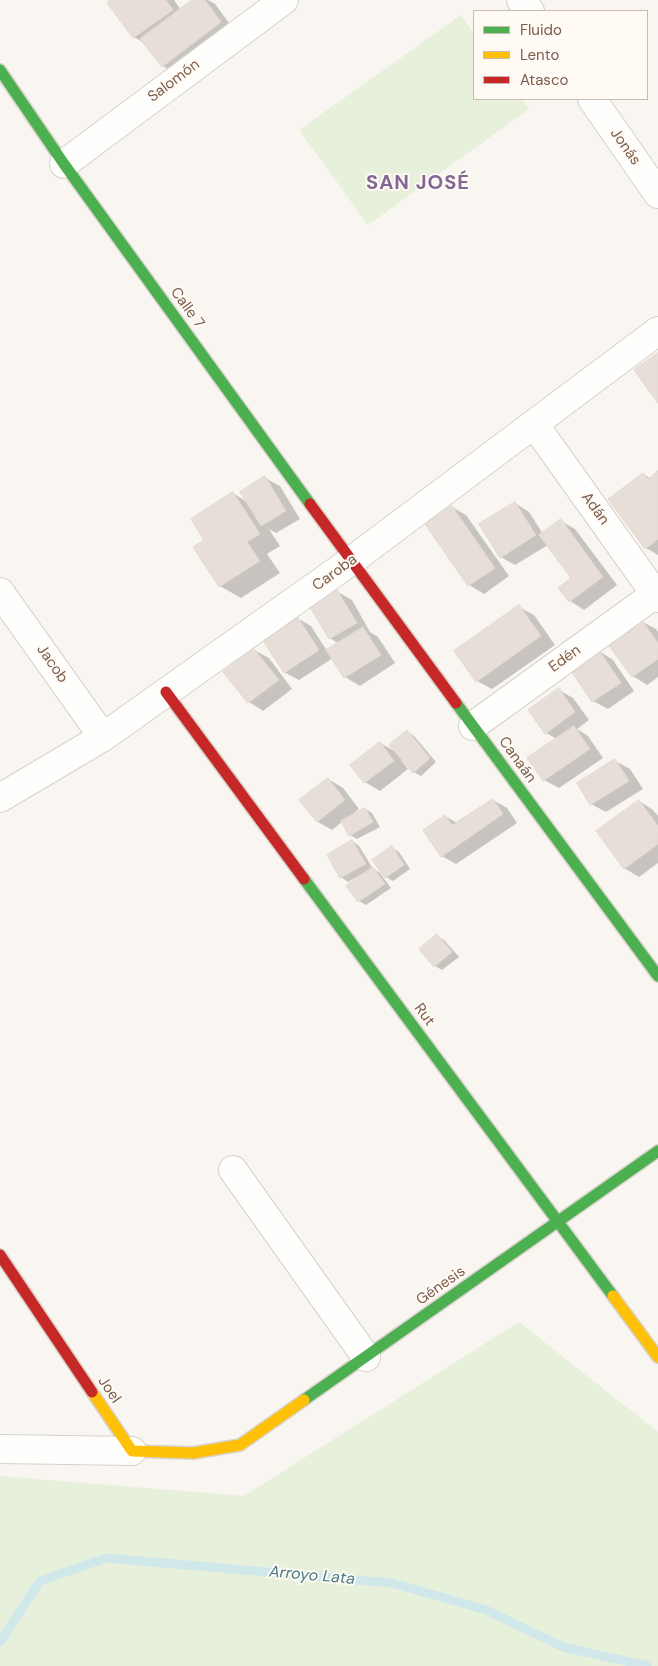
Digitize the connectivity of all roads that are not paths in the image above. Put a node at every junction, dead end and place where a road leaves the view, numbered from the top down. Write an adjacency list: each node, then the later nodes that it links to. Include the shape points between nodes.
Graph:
1 (284, 0): 3 (street, Salomón)
2 (521, 0): 4 (street)
3 (255, 8): 7 (street, Salomón)
4 (529, 10)
5 (0, 70): 7 (street, Calle 7)
6 (593, 100): 8 (street, Jonás)
7 (64, 164): 11 (street, Calle 7)
8 (658, 194)
9 (658, 331): 10 (street, Caroba)
10 (534, 424): 11 (street, Caroba); 13 (street, Adán)
11 (352, 561): 14 (street, Caroba); 15 (street, Canaán)
12 (0, 592): 16 (street, Jacob)
13 (657, 594): 15 (street, Edén)
14 (166, 692): 16 (street, Caroba); 21 (street, Rut)
15 (473, 726): 18 (street, Canaán)
16 (103, 737): 17 (street, Caroba)
17 (0, 798)
18 (658, 976)
19 (658, 1150): 21 (street, Génesis)
20 (232, 1170): 23 (street)
21 (558, 1222): 23 (street, Génesis); 24 (street, Rut)
22 (0, 1255): 26 (street, Joel)
23 (366, 1357): 26 (street, Génesis, via 240,1445 193,1453)
24 (658, 1357)
25 (0, 1449): 26 (street)
26 (132, 1451)

